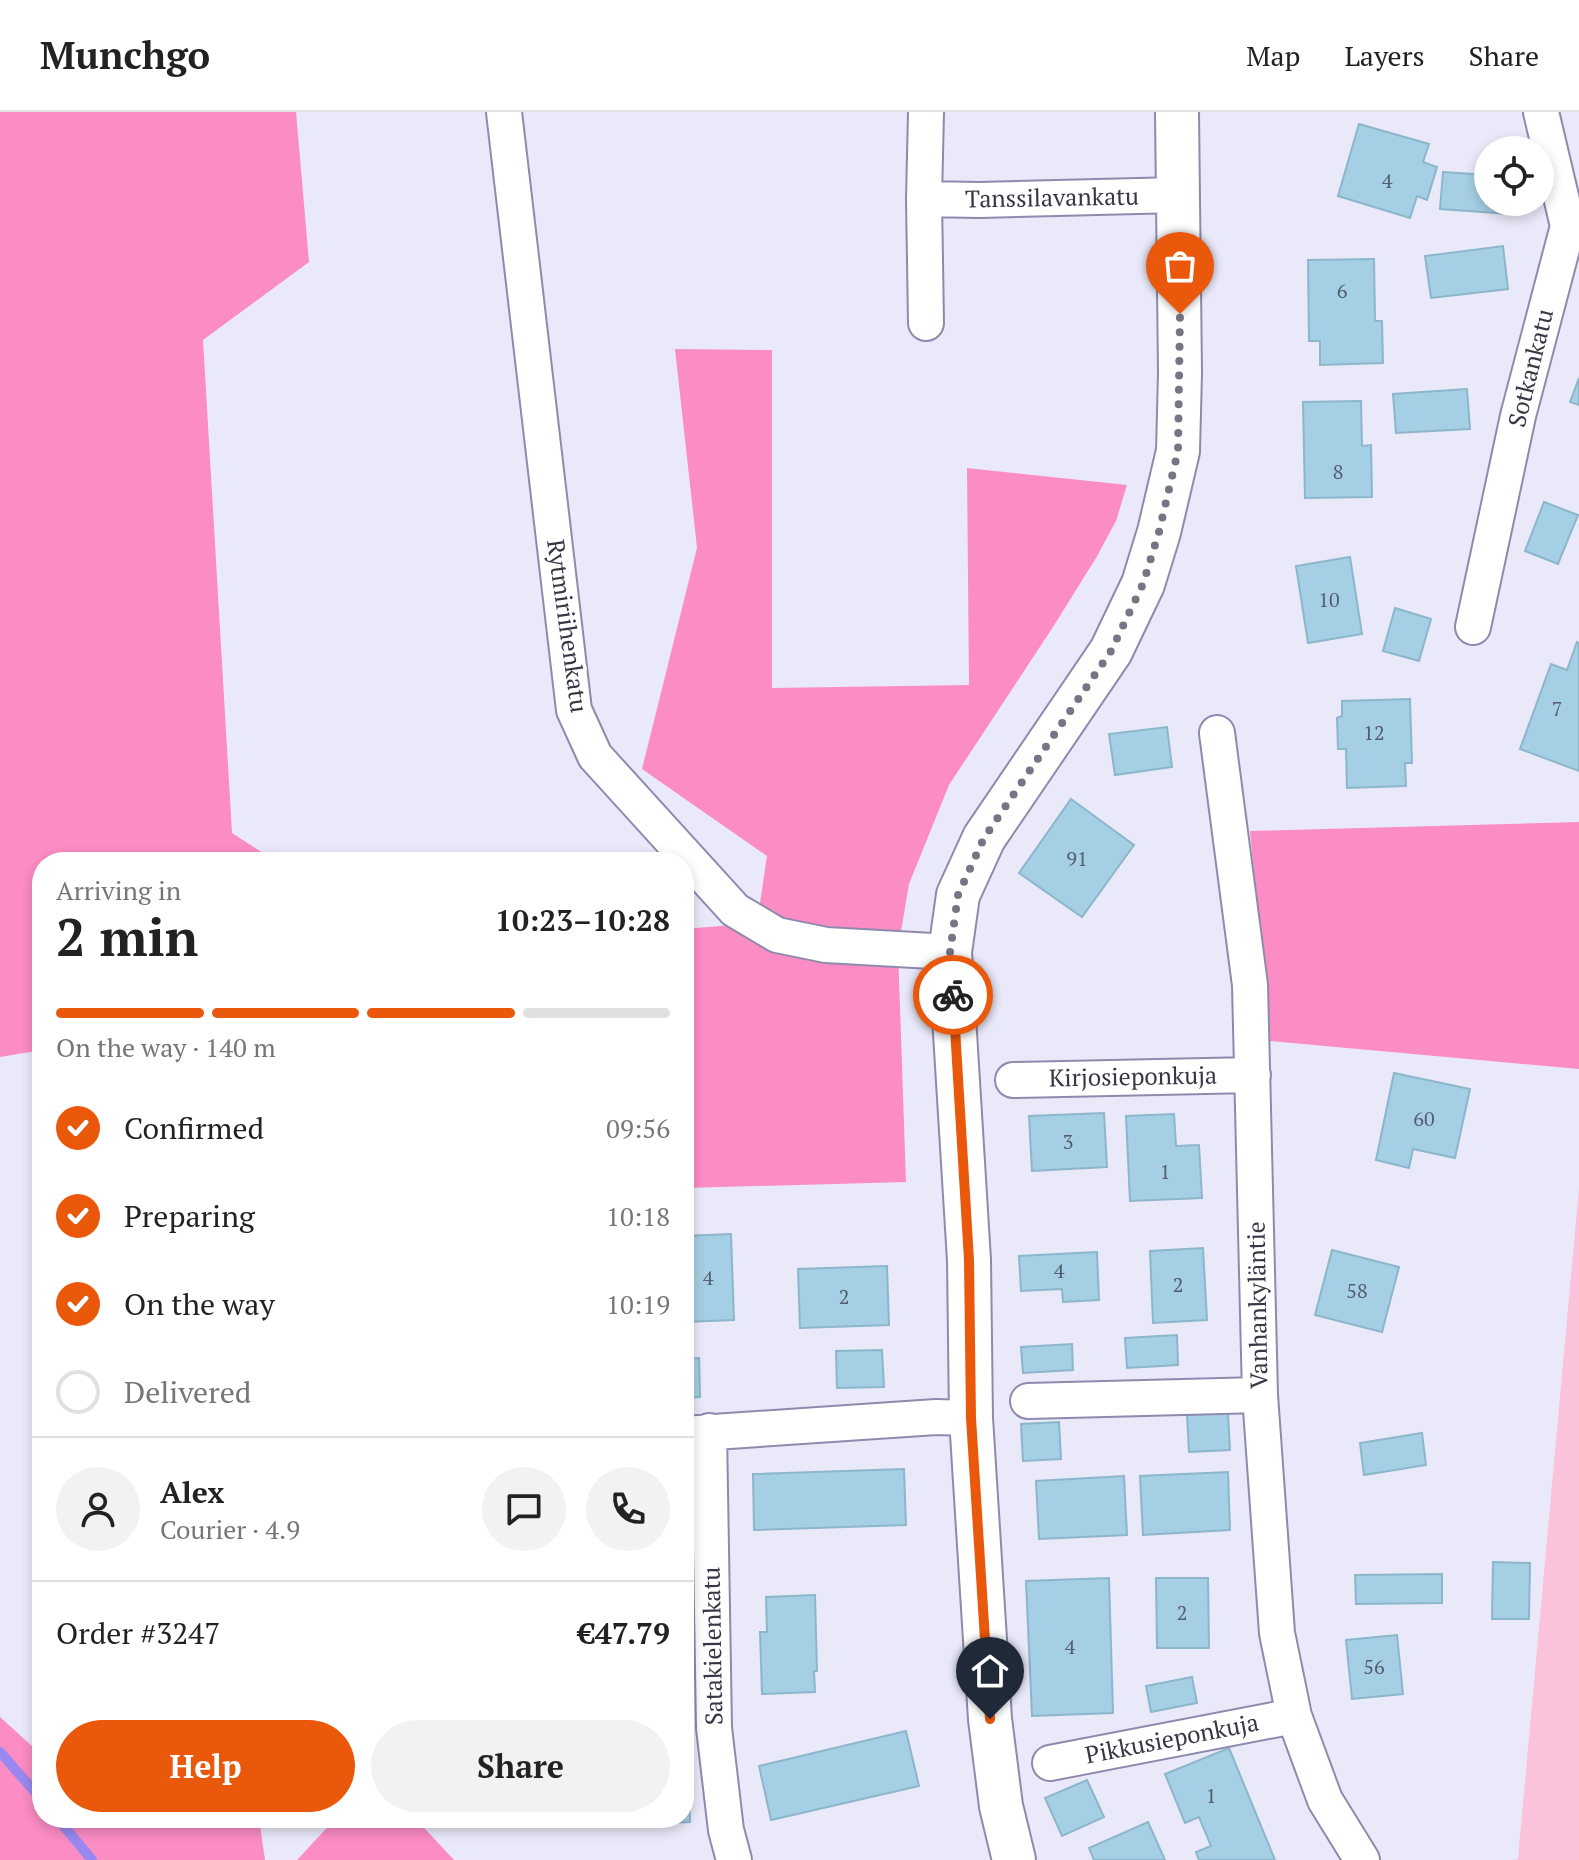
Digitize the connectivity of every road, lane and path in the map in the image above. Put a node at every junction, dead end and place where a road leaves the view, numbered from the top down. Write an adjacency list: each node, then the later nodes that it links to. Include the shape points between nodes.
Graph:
1 (504, 112): 11 (street, Rytmiriihenkatu, via 574,710 595,756)
2 (926, 112): 6 (street)
3 (1177, 112): 5 (street)
4 (1541, 112): 7 (street, Sotkankatu)
5 (1179, 195): 6 (street, Tanssilavankatu); 13 (street, via 1178,451 1159,532 1143,584 1111,651 984,838 958,895)
6 (924, 199): 8 (street)
7 (1574, 226): 9 (street, Sotkankatu, via 1518,416)
8 (926, 323)
9 (1473, 627)
10 (1217, 733): 14 (street, Vanhankyläntie, via 1250,985)
11 (682, 852)
12 (694, 865): 13 (street, Rytmiriihenkatu, via 735,910 777,935 826,945)
13 (950, 952): 18 (street, via 969,1260)
14 (1253, 1075): 15 (street, Kirjosieponkuja); 16 (street, Vanhankyläntie)
15 (1013, 1080)
16 (1260, 1395): 17 (street); 20 (street, Vanhankyläntie, via 1277,1633)
17 (1028, 1401)
18 (971, 1418): 19 (street, Satakielenkatu); 23 (street, via 990,1719)
19 (696, 1432): 22 (street, Satakielenkatu, via 714,1728)
20 (1294, 1716): 21 (street, Pikkusieponkuja); 24 (street, Vanhankyläntie, via 1325,1800)
21 (1050, 1763)
22 (734, 1860)
23 (1014, 1860)
24 (1362, 1860)

